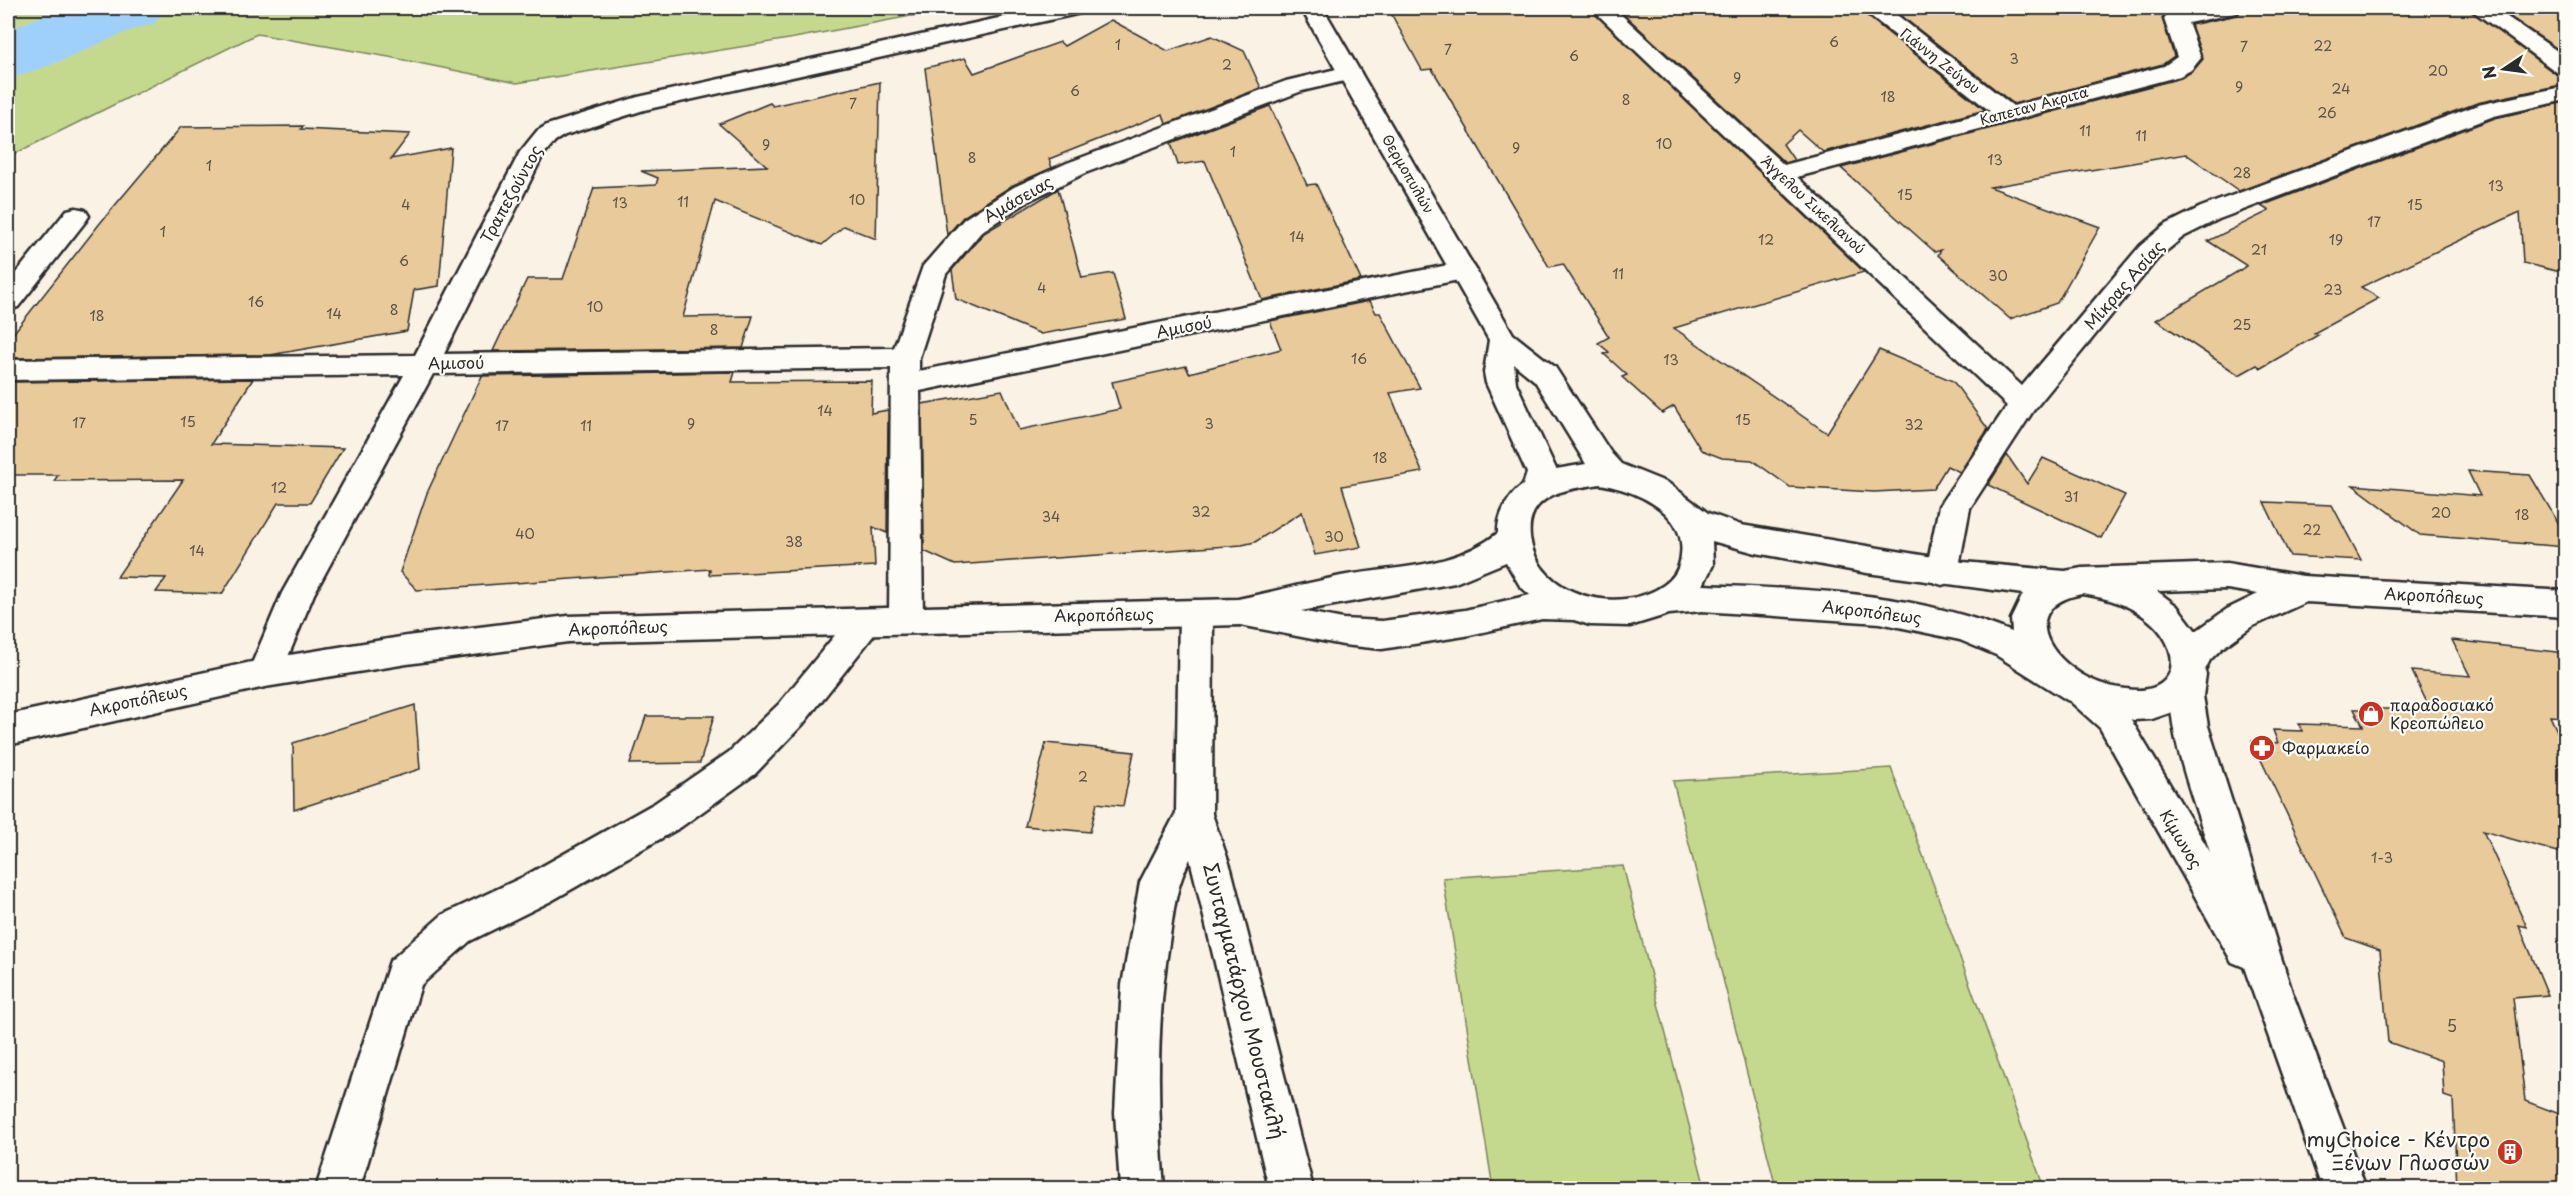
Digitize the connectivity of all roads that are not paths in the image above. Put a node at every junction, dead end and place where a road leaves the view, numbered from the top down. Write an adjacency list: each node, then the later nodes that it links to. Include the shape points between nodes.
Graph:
1 (1072, 8): 16 (street, Τραπεζούντος, via 638,104 556,130 538,144 509,192)
2 (1312, 8): 8 (street, Θερμοπυλών)
3 (1602, 8): 11 (street, Άγγελου Σικελιανού)
4 (1875, 8): 10 (street, Γιάννη Ζεύγου)
5 (2229, 8): 10 (street, Καπεταν Ακριτα, via 2175,19 2189,58 2172,71)
6 (2480, 8): 7 (street)
7 (2565, 68)
8 (1349, 73): 13 (street, Θερμοπυλών); 18 (street, Αμάσειας, via 1294,86 1076,168 1023,193 973,225 933,273)
9 (2565, 93): 19 (street, Μίκρας Ασίας, via 2487,110 2210,213 2174,231 2149,252)
10 (2007, 113): 11 (street, Καπεταν Ακριτα)
11 (1781, 174): 19 (street, Άγγελου Σικελιανού)
12 (76, 216): 14 (street)
13 (1463, 271): 15 (street, Θερμοπυλών); 18 (street, Αμισού)
14 (8, 301)
15 (1503, 340): 20 (street, Θερμοπυλών, via 1545,374 1600,461 1610,472); 21 (street, via 1498,372 1539,465 1542,481)
16 (425, 363): 17 (street, Αμισού); 18 (street, Αμισού); 35 (street, Τραπεζούντος, via 298,593)
17 (8, 370)
18 (905, 371): 32 (street, Αμάσειας)
19 (2023, 404): 24 (street, Μίκρας Ασίας, via 1955,506)
20 (1623, 476): 21 (street, via 1577,474 1555,478); 22 (street, via 1647,485)
21 (1537, 488): 23 (street, via 1522,502 1514,519)
22 (1684, 514): 24 (street, Ακροπόλεως, via 1710,528 1748,537); 27 (street, via 1696,537 1698,561 1688,583)
23 (1512, 540): 29 (street, via 1518,560 1531,580); 30 (street, Ακροπόλεως, via 1488,558 1452,571 1341,589)
24 (1942, 572): 25 (street, Ακροπόλεως, via 1988,579)
25 (2071, 582): 26 (street, Ακροπόλεως, via 2206,576); 34 (street, Ακροπόλεως, via 2107,584 2133,593 2156,608 2175,626 2186,646); 36 (street, Ακροπόλεως, via 2043,592 2031,604 2026,621 2030,640 2042,661)
26 (2303, 589): 28 (street, Ακροπόλεως); 34 (street, Ακροπόλεως, via 2235,622 2199,649)
27 (1670, 601): 29 (street, via 1626,614); 36 (street, Ακροπόλεως, via 1702,598 1908,613 2012,648)
28 (2565, 604)
29 (1577, 608): 30 (street, Ακροπόλεως, via 1542,606 1382,635 1343,632)
30 (1238, 612): 31 (street, Ακροπόλεως)
31 (1196, 613): 32 (street, Ακροπόλεως); 38 (street)
32 (906, 619): 33 (street, Ακροπόλεως)
33 (865, 622): 35 (street, Ακροπόλεως, via 568,629); 40 (street, via 791,714 742,763 668,815 537,889 456,928 404,974)
34 (2189, 670): 36 (street, Ακροπόλεως, via 2179,690 2162,701 2139,705 2111,702); 39 (street, Κίμωνος, via 2186,696 2190,726)
35 (265, 673): 37 (street, Ακροπόλεως)
36 (2072, 686): 39 (street, Κίμωνος, via 2112,718)
37 (8, 730)
38 (1194, 814): 41 (street, via 1160,882 1142,985 1136,1113); 42 (street, Συνταγματάρχου Μουστακλή, via 1212,869)
39 (2272, 992): 43 (street, Κίμωνος)
40 (338, 1188)
41 (1142, 1188)
42 (1291, 1188)
43 (2345, 1188)

